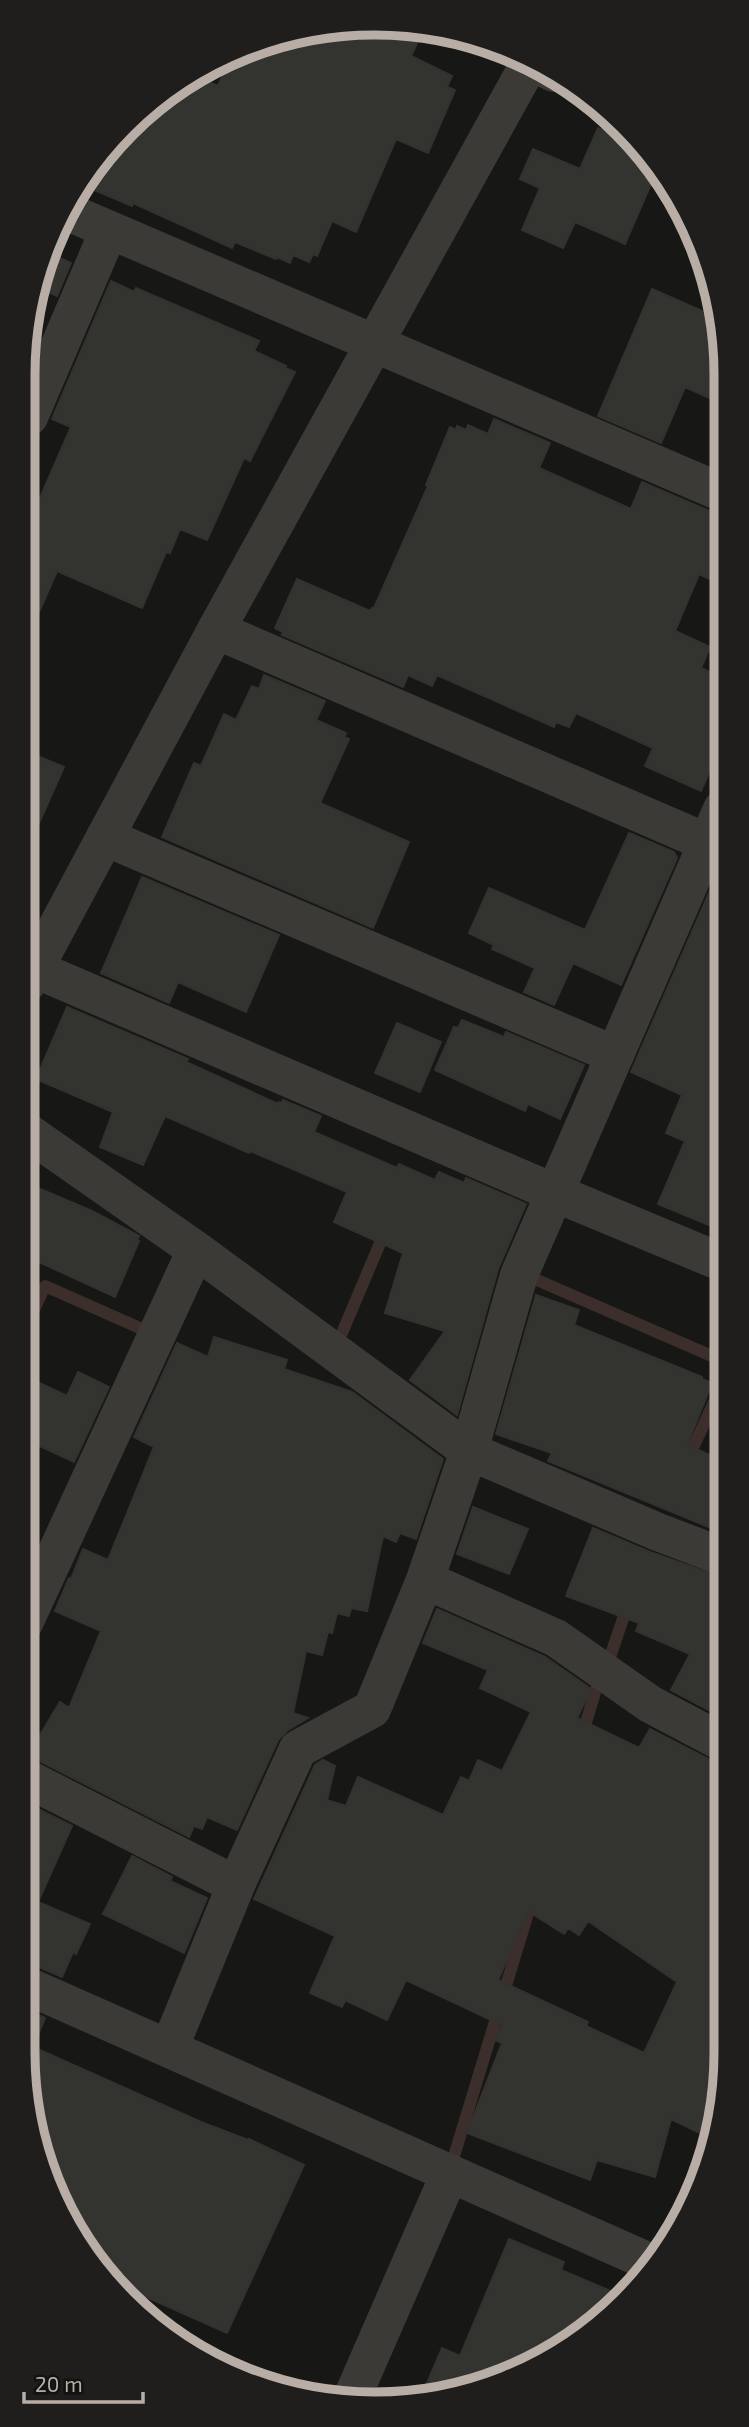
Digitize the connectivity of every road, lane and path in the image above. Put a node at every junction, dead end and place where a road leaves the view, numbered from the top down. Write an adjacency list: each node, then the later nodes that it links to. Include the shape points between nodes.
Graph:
1 (525, 70): 4 (street)
2 (75, 215): 3 (street)
3 (108, 230): 4 (street); 5 (street)
4 (375, 345): 6 (street); 7 (street)
5 (35, 403)
6 (714, 489)
7 (216, 630): 8 (street); 9 (street)
8 (105, 837): 11 (street); 13 (street)
9 (714, 846)
10 (714, 848): 13 (street)
11 (35, 968)
12 (35, 978): 15 (street)
13 (615, 1055): 15 (street)
14 (35, 1137): 16 (street)
15 (555, 1193): 17 (street); 18 (street, via 519,1275)
16 (196, 1250): 18 (street); 21 (street)
17 (714, 1259)
18 (469, 1451): 19 (street); 20 (street)
19 (714, 1553)
20 (425, 1580): 22 (street, via 556,1638 650,1704); 24 (street, via 372,1709 298,1749)
21 (35, 1599)
22 (714, 1738)
23 (35, 1783): 24 (street)
24 (236, 1885): 26 (street)
25 (35, 1989): 26 (street)
26 (169, 2049): 27 (street)
27 (450, 2174): 28 (street); 29 (street)
28 (644, 2259)
29 (355, 2391)

